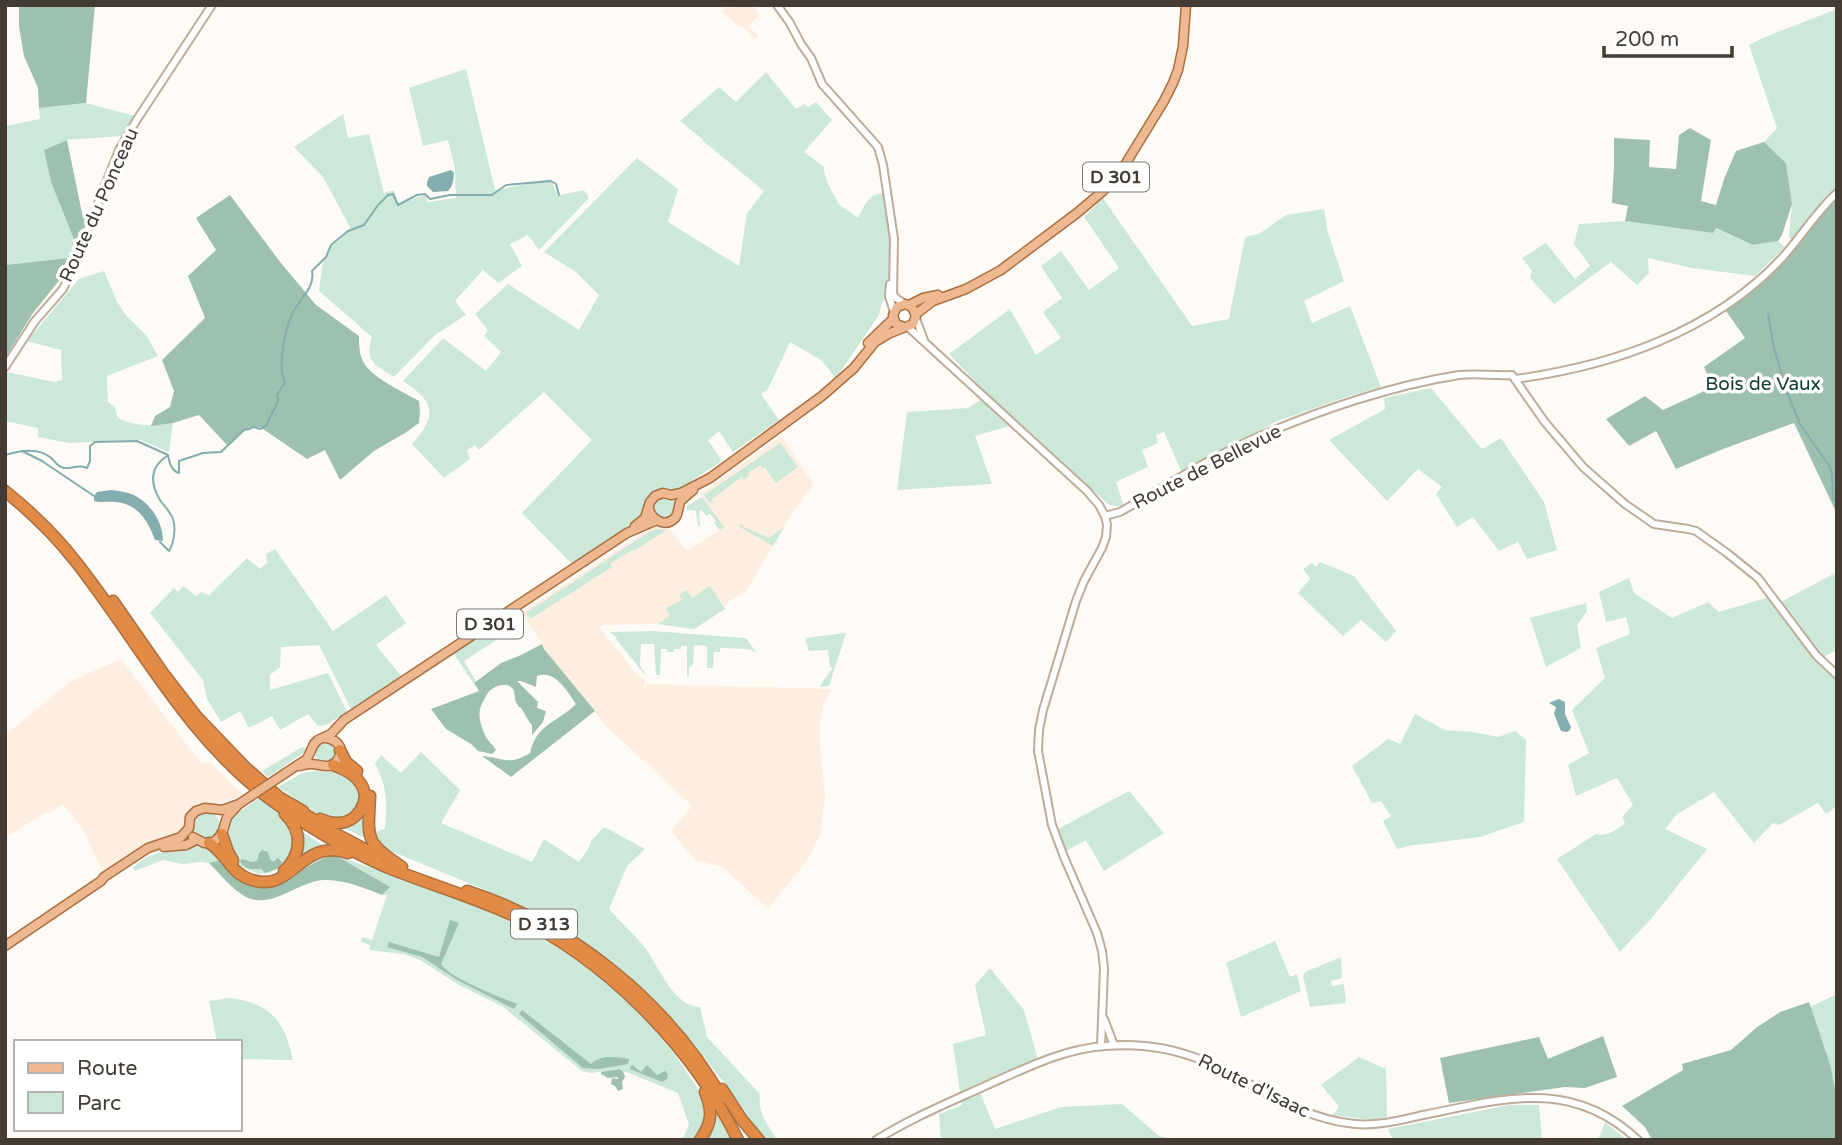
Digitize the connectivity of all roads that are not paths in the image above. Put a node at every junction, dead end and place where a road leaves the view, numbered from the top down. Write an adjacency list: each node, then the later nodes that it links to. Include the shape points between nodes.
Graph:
1 (212, 5): 14 (street, Route du Ponceau, via 120,150 62,289)
2 (777, 5): 5 (street)
3 (791, 5): 5 (street)
4 (1186, 5): 8 (main road, D 301, via 1183,47 1173,83 1123,168 1077,213)
5 (783, 13): 7 (street, via 822,84 878,147 893,229)
6 (1837, 193): 15 (street, Route de Bellevue, via 1782,258 1701,322 1594,365)
7 (894, 268): 9 (street, via 893,293); 10 (street, via 889,292)
8 (974, 285): 9 (main road, D 301); 11 (main road, D 301, via 933,301)
9 (907, 305): 10 (main road, via 897,307); 11 (main road)
10 (893, 316): 12 (main road, via 896,324); 16 (main road)
11 (916, 316): 12 (main road); 13 (street)
12 (906, 327): 13 (street); 16 (main road, via 875,342)
13 (925, 342): 23 (street, via 1087,491)
14 (5, 367)
15 (1513, 377): 23 (street, Route de Bellevue, via 1442,378 1303,418); 26 (street, via 1575,458 1625,504 1654,524 1696,531 1753,573)
16 (837, 384): 18 (main road)
17 (5, 484): 36 (highway, D 313, via 81,558 197,718 245,767)
18 (700, 484): 20 (main road); 21 (main road)
19 (5, 491): 34 (highway, D 313, via 75,561 187,717 223,758)
20 (671, 495): 21 (main road); 22 (main road, via 656,495)
21 (678, 505): 24 (main road, via 672,520)
22 (649, 509): 24 (main road); 25 (main road, D 301)
23 (1105, 516): 46 (street, via 1106,537 1076,601 1043,710 1038,751 1055,832 1101,944)
24 (657, 520): 25 (main road, D 301)
25 (626, 533): 27 (main road, D 301)
26 (1837, 675)
27 (348, 718): 28 (main road, D 301); 29 (main road, via 338,731)
28 (326, 738): 29 (main road); 30 (main road, via 318,740)
29 (339, 747): 32 (main road); 43 (highway, via 346,762 368,784 370,838)
30 (312, 750): 31 (main road); 33 (main road)
31 (318, 764): 32 (main road); 33 (main road)
32 (333, 765): 36 (highway, via 353,775 363,788 365,800 358,814 337,823)
33 (287, 772): 35 (main road, bridge)
34 (264, 794): 39 (highway, via 297,829 297,852 288,867 271,876 246,872 231,858); 42 (highway, D 313, via 326,836)
35 (239, 804): 37 (main road); 39 (main road)
36 (297, 809): 43 (highway, D 313)
37 (216, 810): 38 (main road, via 196,810); 39 (main road)
38 (189, 828): 40 (main road); 44 (main road, via 178,840 141,851)
39 (223, 829): 41 (main road)
40 (196, 840): 41 (main road); 44 (main road, via 148,852)
41 (209, 843): 42 (highway, via 235,871 257,881 281,878 307,858 329,849)
42 (385, 866): 49 (highway, D 313, via 506,912 575,952 639,1004)
43 (402, 867): 49 (highway, D 313, via 498,901 566,937 649,1004 672,1028)
44 (101, 881): 45 (main road)
45 (5, 946)
46 (1103, 1017): 47 (street); 48 (street)
47 (1114, 1045): 48 (street, Route d'Isaac); 55 (street, Route d'Isaac, via 1153,1047 1192,1057 1311,1115 1337,1122 1391,1122 1512,1098 1548,1098 1596,1111)
48 (1101, 1046): 54 (street, Route d'Isaac, via 1042,1061 909,1120)
49 (696, 1065): 50 (highway, D 313, via 712,1113); 51 (highway, D 313); 52 (highway, D 313, via 719,1093); 53 (highway, D 313, via 716,1082)
50 (700, 1140)
51 (738, 1140)
52 (746, 1140)
53 (759, 1140)
54 (876, 1140)
55 (1639, 1140)

